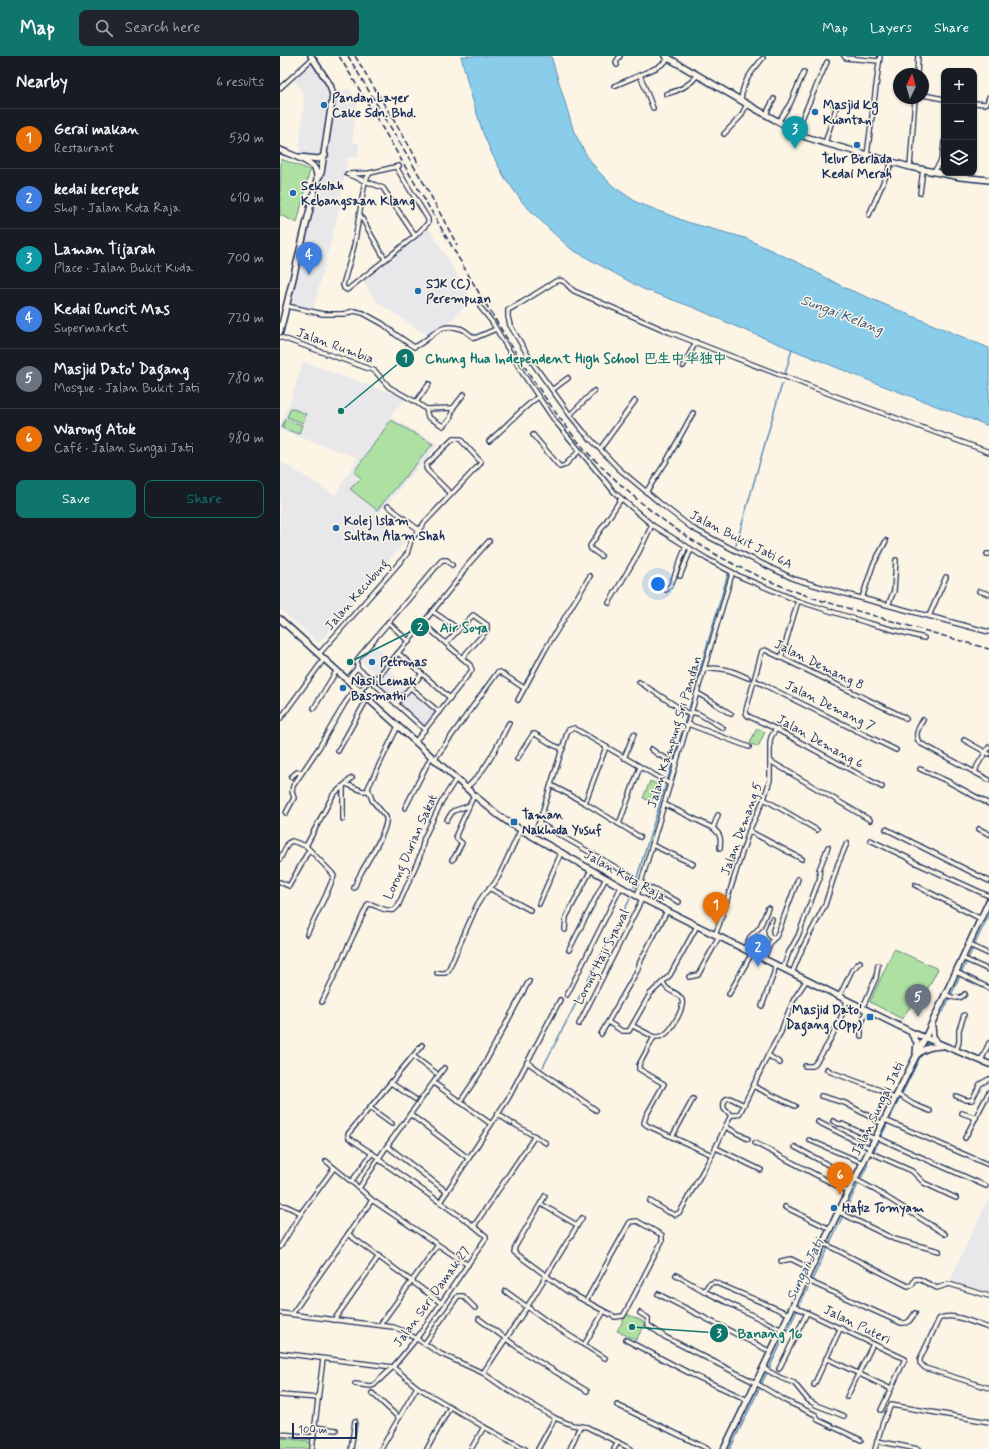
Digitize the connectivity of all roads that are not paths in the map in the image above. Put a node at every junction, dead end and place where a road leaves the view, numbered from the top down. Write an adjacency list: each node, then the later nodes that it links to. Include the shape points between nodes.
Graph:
1 (620, 56): 10 (street)
2 (844, 56): 8 (street)
3 (880, 56): 8 (street)
4 (918, 56): 11 (street)
5 (312, 57): 16 (street); 35 (main road, via 330,85 333,95)
6 (667, 58): 13 (street, via 658,67); 14 (main road)
7 (764, 58): 22 (street, via 747,79 742,89)
8 (879, 61): 34 (street)
9 (827, 62): 30 (street)
10 (617, 65)
11 (917, 68)
12 (804, 72): 29 (street, via 790,104)
13 (640, 75): 15 (street); 27 (street)
14 (698, 75): 17 (street, via 688,85); 22 (main road)
15 (614, 86)
16 (280, 88)
17 (666, 94)
18 (929, 96): 20 (street)
19 (989, 97): 26 (street, via 987,103)
20 (941, 98)
21 (774, 99): 28 (street)
22 (741, 100): 23 (main road)
23 (747, 104): 28 (main road); 31 (street)
24 (833, 104): 32 (street, via 836,108)
25 (915, 104): 39 (street)
26 (977, 104)
27 (653, 108)
28 (766, 114): 29 (main road)
29 (778, 122): 30 (main road)
30 (796, 132): 32 (main road)
31 (724, 134)
32 (825, 143): 34 (main road)
33 (280, 150): 36 (main road)
34 (867, 154): 38 (main road)
35 (324, 155): 36 (main road, via 319,159); 45 (main road)
36 (295, 156): 45 (main road, via 312,165 316,170)
37 (941, 160): 41 (street)
38 (892, 162): 39 (main road); 50 (street)
39 (910, 166): 40 (main road)
40 (923, 170): 41 (main road); 48 (street)
41 (933, 172): 43 (main road)
42 (370, 173): 47 (street); 47 (street, via 347,174); 51 (street, via 398,167 428,221 428,225)
43 (941, 173)
44 (966, 176): 46 (main road)
45 (317, 180): 53 (main road)
46 (989, 180)
47 (365, 181): 49 (street); 51 (street, via 383,188)
48 (920, 193)
49 (360, 215): 52 (street); 52 (street, via 344,288 347,290)
50 (869, 215)
51 (415, 236): 52 (street)
52 (386, 259)
53 (287, 306): 55 (street, via 322,314 363,312 414,347 442,328 462,329 475,338); 56 (main road)
54 (480, 307): 55 (street)
55 (496, 329): 65 (street)
56 (280, 332)
57 (280, 337): 67 (street, Jalan Rumbia, via 375,370 389,387)
58 (696, 342): 59 (street); 62 (street, Jalan Bukit Jati 6A, via 574,291 562,280 556,281 508,310 515,334); 76 (street)
59 (683, 366)
60 (568, 378): 62 (street)
61 (429, 384): 67 (street)
62 (552, 390): 71 (street, Jalan Bukit Jati 6A)
63 (594, 391): 71 (street)
64 (464, 394): 68 (street, Jalan Rumbia)
65 (538, 397): 73 (street); 75 (street)
66 (635, 401): 74 (street)
67 (416, 402): 69 (street, Jalan Rumbia)
68 (453, 408): 69 (street); 69 (street, Jalan Rumbia, via 450,419 443,426 428,417)
69 (426, 409)
70 (693, 413): 77 (street)
71 (570, 415): 74 (street, Jalan Bukit Jati 6A)
72 (533, 435): 75 (street, via 560,467)
73 (489, 441)
74 (600, 449): 77 (street, Jalan Bukit Jati 6A)
75 (580, 451): 79 (street)
76 (989, 452)
77 (646, 492): 97 (street, Jalan Bukit Jati 6A, via 692,528 738,552 794,579)
78 (451, 494): 78 (street, Jalan Kecubung, via 481,462 460,439 453,439 426,468); 82 (street, Jalan Kecubung)
79 (621, 499): 81 (street); 87 (street, via 590,546)
80 (388, 506): 82 (street)
81 (652, 525): 85 (street); 99 (street)
82 (419, 530): 111 (street, Jalan Kecubung, via 411,540 406,554)
83 (489, 541): 101 (street)
84 (886, 541): 97 (street, via 873,565)
85 (686, 546): 86 (street); 94 (street, via 671,585)
86 (691, 549): 90 (street); 92 (street)
87 (601, 556)
88 (896, 560): 100 (street, via 894,591)
89 (452, 565): 104 (street, via 447,560 442,560)
90 (732, 574): 98 (street); 117 (street, Jalan Kampung Sri Pandan)
91 (590, 576): 126 (street)
92 (680, 576)
93 (946, 576): 102 (street)
94 (666, 590)
95 (979, 591): 96 (street)
96 (989, 594)
97 (862, 598): 100 (street, Jalan Bukit Jati 6A)
98 (798, 601): 108 (street); 114 (street)
99 (609, 603)
100 (888, 605): 102 (street, Jalan Bukit Jati 6A)
101 (432, 611): 105 (street); 106 (street)
102 (929, 616): 107 (street, Jalan Bukit Jati 6A)
103 (280, 620): 111 (main road, Jalan Kota Raja)
104 (388, 622): 109 (street); 116 (street, via 359,657)
105 (424, 623): 109 (street); 110 (street)
106 (454, 626)
107 (989, 632)
108 (924, 638)
109 (408, 642): 112 (street)
110 (446, 643): 113 (street); 113 (street, via 473,615 487,625 487,630)
111 (319, 654): 115 (main road, Jalan Kota Raja)
112 (398, 654): 119 (street); 121 (street, via 378,677)
113 (462, 658): 129 (street, via 472,670)
114 (782, 658): 123 (street, Jalan Demang 8, via 762,651); 139 (street, Jalan Demang 8)
115 (324, 659): 118 (main road, Jalan Kota Raja); 138 (street)
116 (357, 668): 121 (street); 122 (street)
117 (704, 669): 120 (street, via 726,669); 128 (street, Jalan Kampung Sri Pandan)
118 (337, 670): 122 (main road, Jalan Kota Raja); 133 (street)
119 (422, 674): 125 (street); 129 (street)
120 (748, 678)
121 (370, 679): 127 (street); 132 (street)
122 (347, 680): 127 (main road, Jalan Kota Raja)
123 (754, 680): 137 (street, Jalan Demang 8, via 746,710); 155 (street, Jalan Demang 7)
124 (639, 682): 135 (street)
125 (411, 688): 132 (street); 134 (street)
126 (524, 688): 131 (street); 158 (street, via 500,672 497,673)
127 (358, 690): 130 (main road, Jalan Kota Raja); 165 (street, via 345,703)
128 (697, 693): 135 (street, Jalan Kampung Sri Pandan); 136 (street)
129 (450, 698): 134 (street)
130 (367, 699): 143 (main road, Jalan Kota Raja); 156 (street)
131 (518, 700)
132 (396, 704): 146 (street)
133 (314, 708)
134 (439, 712): 146 (street)
135 (691, 713): 142 (street, Jalan Kampung Sri Pandan); 144 (street, via 699,714)
136 (731, 714)
137 (748, 716): 145 (street, Jalan Demang 6)
138 (280, 719)
139 (906, 720)
140 (923, 720): 166 (street, via 916,734 917,740)
141 (509, 723): 175 (street, via 482,772)
142 (688, 724): 151 (street); 162 (street, Jalan Kampung Sri Pandan)
143 (398, 726): 149 (main road, Jalan Kota Raja); 176 (street, via 369,783)
144 (723, 728)
145 (776, 729): 161 (street, Jalan Demang 5, via 770,742); 174 (street, Jalan Demang 6)
146 (425, 730): 149 (street)
147 (634, 734): 159 (street)
148 (964, 740): 157 (street)
149 (415, 742): 158 (main road, Jalan Kota Raja)
150 (606, 747): 153 (street, via 574,728 568,730); 159 (street); 179 (street)
151 (749, 747)
152 (989, 747): 157 (street)
153 (563, 749): 160 (street, via 533,734); 173 (street)
154 (652, 749): 162 (street)
155 (896, 750)
156 (338, 751)
157 (988, 753): 166 (street, via 977,766)
158 (433, 758): 169 (main road, Jalan Kota Raja); 183 (street)
159 (624, 758): 163 (street)
160 (517, 759)
161 (770, 761): 178 (street, Jalan Demang 5, via 770,780); 188 (street)
162 (674, 763): 171 (street, Jalan Kampung Sri Pandan)
163 (640, 767): 171 (street); 190 (street)
164 (920, 769): 181 (street)
165 (301, 773): 167 (street, via 297,772); 184 (street, via 293,786 294,798)
166 (975, 773): 170 (street)
167 (291, 777)
168 (352, 778): 172 (street)
169 (456, 780): 175 (main road, Jalan Kota Raja); 265 (street, Lorong Durian Sakat, via 442,801 424,838 420,856 398,906 394,910 386,910 368,904)
170 (989, 780)
171 (668, 783): 180 (street, Jalan Kampung Sri Pandan)
172 (345, 785): 176 (street); 186 (street); 204 (street, via 333,795)
173 (551, 785): 179 (street); 189 (street)
174 (882, 786)
175 (466, 788): 177 (main road, Jalan Kota Raja)
176 (368, 791): 220 (street, via 387,820)
177 (474, 795): 182 (street); 194 (main road, Jalan Kota Raja)
178 (764, 799): 195 (street); 196 (street, Jalan Demang 5)
179 (585, 803): 190 (street)
180 (664, 804): 191 (street); 202 (street, Jalan Kampung Sri Pandan)
181 (989, 804)
182 (468, 806): 187 (street, via 453,811); 209 (street, via 456,835 462,843)
183 (405, 808)
184 (286, 813)
185 (718, 814): 191 (street)
186 (343, 819)
187 (448, 820)
188 (870, 820)
189 (539, 823): 198 (street); 212 (street)
190 (619, 824): 199 (street)
191 (713, 828): 205 (street, via 721,837)
192 (886, 829): 215 (street)
193 (979, 829): 197 (street)
194 (521, 830): 198 (main road, Jalan Kota Raja); 221 (street, via 499,876)
195 (817, 830)
196 (749, 832): 208 (street); 236 (street, Jalan Demang 5)
197 (989, 834)
198 (532, 835): 206 (main road, Jalan Kota Raja)
199 (640, 837)
200 (870, 840): 223 (street)
201 (847, 843): 251 (street, via 825,905)
202 (652, 845): 210 (street); 217 (street, Jalan Kampung Sri Pandan)
203 (828, 847): 248 (street, via 819,870 820,878)
204 (308, 848): 207 (street, via 291,841); 216 (street, via 289,886); 235 (street, via 334,876)
205 (720, 848)
206 (561, 852): 211 (main road, Jalan Kota Raja); 227 (street)
207 (280, 859)
208 (802, 859)
209 (452, 860)
210 (693, 864)
211 (591, 870): 213 (main road, Jalan Kota Raja); 234 (street, via 566,917)
212 (631, 876)
213 (606, 878): 219 (main road, Jalan Kota Raja); 239 (street)
214 (798, 880): 237 (street, via 778,933)
215 (989, 881)
216 (280, 882)
217 (640, 883): 222 (street, Jalan Kampung Sri Pandan); 226 (street)
218 (915, 885): 232 (street)
219 (621, 887): 222 (main road, Jalan Kota Raja); 260 (street)
220 (354, 888)
221 (489, 888): 229 (street); 250 (street, via 477,905 448,971)
222 (637, 896): 224 (main road, Jalan Kota Raja)
223 (989, 896)
224 (642, 899): 230 (main road, Jalan Kota Raja); 271 (street, Lorong Haji Syawal)
225 (989, 901): 232 (main road, Jalan Sungai Jati)
226 (679, 902)
227 (539, 904)
228 (768, 908): 240 (street, via 760,927 750,937)
229 (530, 910)
230 (667, 911): 233 (main road, Jalan Kota Raja); 269 (street)
231 (772, 919): 237 (street, via 768,930)
232 (981, 919): 238 (main road, Jalan Sungai Jati)
233 (697, 926): 236 (main road, Jalan Kota Raja); 256 (street, via 670,974)
234 (565, 930)
235 (307, 934)
236 (717, 936): 240 (main road, Jalan Kota Raja); 253 (street, Jalan Demang 5, via 698,975)
237 (773, 939): 243 (street)
238 (971, 946): 242 (street); 244 (main road, Jalan Sungai Jati)
239 (569, 950)
240 (744, 950): 241 (main road, Jalan Kota Raja)
241 (752, 954): 243 (main road, Jalan Kota Raja); 258 (street)
242 (989, 954)
243 (763, 959): 246 (main road, Jalan Kota Raja)
244 (965, 960): 249 (street); 252 (main road, Jalan Sungai Jati)
245 (860, 962): 262 (street, via 852,970)
246 (775, 965): 248 (main road, Jalan Kota Raja); 266 (street)
247 (878, 965): 267 (street, via 876,978)
248 (783, 969): 251 (main road, Jalan Kota Raja)
249 (989, 970)
250 (437, 973)
251 (792, 973): 255 (main road, Jalan Kota Raja)
252 (958, 974): 257 (street); 261 (main road, Jalan Sungai Jati)
253 (690, 977)
254 (529, 981): 303 (street, via 479,1074)
255 (806, 981): 262 (main road, Jalan Kota Raja); 282 (street, via 794,999 781,1032)
256 (662, 982): 272 (street, via 645,1001); 276 (street, via 665,988 682,998 684,1003 670,1029 664,1035)
257 (989, 988)
258 (729, 994)
259 (965, 994): 261 (street, via 959,998)
260 (567, 995)
261 (949, 996): 270 (main road, Jalan Sungai Jati)
262 (839, 997): 264 (main road, Jalan Kota Raja)
263 (560, 1000): 286 (street)
264 (847, 1001): 267 (main road, Jalan Kota Raja); 289 (street, via 818,1061 814,1066)
265 (322, 1002)
266 (762, 1006)
267 (864, 1009): 273 (main road, Jalan Kota Raja); 275 (street)
268 (964, 1015): 281 (street)
269 (608, 1022): 272 (street, via 622,1031 629,1031); 274 (street)
270 (932, 1023): 277 (main road, Jalan Sungai Jati); 280 (main road, via 933,1036)
271 (579, 1024)
272 (633, 1026): 276 (street)
273 (910, 1032): 277 (main road, Jalan Kota Raja); 284 (main road, via 918,1042)
274 (601, 1034)
275 (861, 1036)
276 (654, 1037): 321 (street, via 639,1068 664,1084 644,1123)
277 (925, 1038): 280 (main road, Jalan Kota Raja); 284 (main road, Jalan Sungai Jati)
278 (989, 1043): 285 (street)
279 (422, 1044): 283 (street)
280 (941, 1045): 281 (main road, Jalan Kota Raja); 284 (main road, via 922,1050)
281 (956, 1051): 285 (main road, Jalan Kota Raja)
282 (768, 1055): 287 (street); 296 (street)
283 (413, 1056): 292 (street); 294 (street)
284 (915, 1059): 300 (main road, Jalan Sungai Jati)
285 (981, 1061): 288 (main road, Jalan Kota Raja)
286 (528, 1062): 307 (street); 311 (street)
287 (780, 1063)
288 (989, 1064)
289 (806, 1066)
290 (444, 1068): 295 (street)
291 (827, 1069): 300 (street)
292 (436, 1073)
293 (989, 1079): 299 (street, via 980,1084 972,1100)
294 (391, 1083): 301 (street); 306 (street)
295 (434, 1083): 303 (street); 310 (street)
296 (753, 1086): 304 (street); 305 (street)
297 (989, 1092): 313 (street)
298 (821, 1096): 316 (street, via 845,1103)
299 (956, 1096)
300 (899, 1097): 308 (street); 316 (main road, Jalan Sungai Jati)
301 (415, 1099)
302 (693, 1099): 321 (street)
303 (460, 1102): 318 (street)
304 (744, 1104): 312 (street, via 740,1113); 312 (street, via 727,1098 724,1101 724,1109)
305 (795, 1106)
306 (370, 1108): 317 (street); 332 (street, via 348,1134 349,1138)
307 (596, 1110)
308 (930, 1111)
309 (962, 1113): 313 (street)
310 (410, 1114): 328 (street); 334 (street)
311 (498, 1114): 318 (street); 320 (street)
312 (731, 1115): 319 (street)
313 (976, 1118): 322 (street)
314 (833, 1121): 324 (street)
315 (818, 1122): 331 (street)
316 (886, 1122): 324 (main road, Jalan Sungai Jati); 338 (street)
317 (392, 1124)
318 (491, 1124): 334 (street)
319 (726, 1127): 323 (street); 330 (street)
320 (535, 1136): 327 (street); 359 (street)
321 (672, 1137): 333 (street)
322 (965, 1138)
323 (748, 1139)
324 (878, 1139): 331 (main road, Jalan Sungai Jati); 343 (street)
325 (809, 1140): 337 (street)
326 (755, 1142): 346 (street)
327 (546, 1143)
328 (386, 1146): 335 (street); 345 (street)
329 (795, 1147): 341 (street)
330 (716, 1148): 333 (street); 340 (street)
331 (870, 1150): 337 (main road, Jalan Sungai Jati); 348 (street, via 912,1171 924,1183)
332 (372, 1153): 335 (street); 342 (street)
333 (712, 1155): 350 (street, via 680,1212 676,1214 666,1211)
334 (468, 1158): 345 (street)
335 (379, 1159): 344 (street); 351 (street)
336 (326, 1162): 339 (street)
337 (863, 1163): 341 (main road, Jalan Sungai Jati)
338 (989, 1165)
339 (334, 1168): 342 (street); 355 (street)
340 (761, 1170)
341 (858, 1180): 346 (main road, Jalan Sungai Jati); 362 (street)
342 (352, 1181): 344 (street)
343 (986, 1186)
344 (359, 1188): 349 (street)
345 (447, 1192): 351 (street)
346 (849, 1192): 356 (main road, Jalan Sungai Jati)
347 (545, 1196): 352 (street)
348 (956, 1198)
349 (372, 1200): 361 (street); 364 (street)
350 (650, 1201)
351 (440, 1202): 359 (street)
352 (541, 1204): 358 (street); 372 (street, via 514,1250)
353 (280, 1205): 355 (street)
354 (785, 1207): 360 (street)
355 (301, 1213): 363 (street)
356 (841, 1213): 360 (main road, Jalan Sungai Jati); 367 (street, via 894,1239)
357 (582, 1218): 358 (street)
358 (577, 1225): 372 (street)
359 (474, 1226): 370 (street, Jalan Seri Damak 27, via 486,1237)
360 (830, 1229): 365 (main road, Jalan Sungai Jati)
361 (348, 1234): 368 (street); 390 (street)
362 (944, 1234)
363 (282, 1242): 366 (street)
364 (438, 1245): 370 (street); 374 (street)
365 (826, 1245): 371 (main road, Jalan Sungai Jati); 379 (street, via 908,1286 912,1285 915,1279 919,1279 937,1288 949,1284)
366 (280, 1248)
367 (939, 1251)
368 (379, 1256): 374 (street); 393 (street)
369 (781, 1261): 371 (street, via 791,1260)
370 (468, 1265): 381 (street, Jalan Seri Damak 27)
371 (811, 1269): 375 (main road, Jalan Sungai Jati)
372 (547, 1275): 380 (street, via 567,1291); 382 (street)
373 (676, 1275): 377 (street)
374 (411, 1282): 381 (street); 394 (street)
375 (809, 1282): 383 (main road, Jalan Sungai Jati); 389 (street, via 901,1323 909,1322)
376 (505, 1291): 382 (street)
377 (704, 1291): 391 (street, via 714,1282); 397 (street)
378 (658, 1294): 404 (street)
379 (989, 1296)
380 (586, 1301): 385 (street); 385 (street, via 630,1222 637,1221 659,1232 662,1241 625,1313 615,1317)
381 (441, 1303): 398 (street, Jalan Seri Damak 27)
382 (527, 1307): 399 (street); 403 (street)
383 (796, 1307): 388 (street, Jalan Puteri); 391 (main road, Jalan Sungai Jati)
384 (475, 1308): 401 (street, via 463,1296 458,1296)
385 (604, 1311): 403 (street)
386 (280, 1313): 390 (street)
387 (640, 1313): 415 (street, via 648,1318 648,1325 665,1336)
388 (807, 1313): 395 (street, Jalan Puteri); 411 (street)
389 (915, 1313)
390 (292, 1314): 393 (street)
391 (789, 1314): 397 (main road, Jalan Sungai Jati)
392 (479, 1318): 399 (street)
393 (334, 1320): 394 (street)
394 (380, 1325): 398 (street, via 404,1330)
395 (841, 1327): 402 (street, Jalan Puteri); 407 (street)
396 (989, 1328): 418 (street, via 953,1316 943,1317 939,1319 920,1359 925,1368)
397 (782, 1330): 404 (main road, Jalan Sungai Jati)
398 (417, 1338): 401 (street); 409 (street, Jalan Seri Damak 27)
399 (506, 1339): 412 (street); 420 (street)
400 (626, 1340): 425 (street)
401 (425, 1343): 412 (street, via 441,1354)
402 (873, 1344): 413 (street); 419 (street, Jalan Puteri, via 905,1359)
403 (584, 1345): 406 (street)
404 (771, 1352): 410 (main road, Jalan Sungai Jati)
405 (280, 1353): 408 (street)
406 (605, 1358)
407 (826, 1358): 413 (street); 416 (street)
408 (323, 1359): 409 (street); 424 (street)
409 (393, 1367): 414 (street, Jalan Seri Damak 27, via 374,1385); 417 (street)
410 (766, 1370): 415 (main road, Jalan Sungai Jati); 429 (street, via 794,1383 808,1400 816,1405)
411 (779, 1370)
412 (483, 1373): 431 (street)
413 (859, 1373): 419 (street); 423 (street)
414 (355, 1384)
415 (759, 1385): 425 (main road, Jalan Sungai Jati); 440 (street, via 816,1415 818,1420)
416 (814, 1385)
417 (417, 1387): 427 (street); 430 (street)
418 (989, 1388)
419 (891, 1389): 428 (street)
420 (588, 1391)
421 (372, 1393): 430 (street)
422 (280, 1395): 424 (street)
423 (847, 1397)
424 (318, 1398): 436 (street)
425 (748, 1400): 454 (main road, Jalan Sungai Jati)
426 (617, 1405): 453 (street)
427 (450, 1407): 435 (street); 446 (street)
428 (881, 1410)
429 (844, 1416)
430 (399, 1418): 445 (street)
431 (555, 1418): 434 (street, via 572,1426); 449 (street)
432 (354, 1420): 444 (street)
433 (989, 1422): 441 (street, via 891,1405)
434 (580, 1426): 442 (street); 450 (street)
435 (484, 1427): 447 (street); 448 (street)
436 (315, 1428): 437 (street); 439 (street)
437 (336, 1430)
438 (280, 1434): 439 (street)
439 (314, 1438): 443 (street)
440 (861, 1440)
441 (877, 1441): 455 (street); 456 (street)
442 (618, 1442): 451 (street); 452 (street)
443 (312, 1449)
444 (351, 1449)
445 (381, 1449)
446 (426, 1449)
447 (471, 1449)
448 (525, 1449)
449 (538, 1449)
450 (570, 1449)
451 (614, 1449)
452 (632, 1449)
453 (708, 1449)
454 (724, 1449)
455 (875, 1449)
456 (915, 1449)

